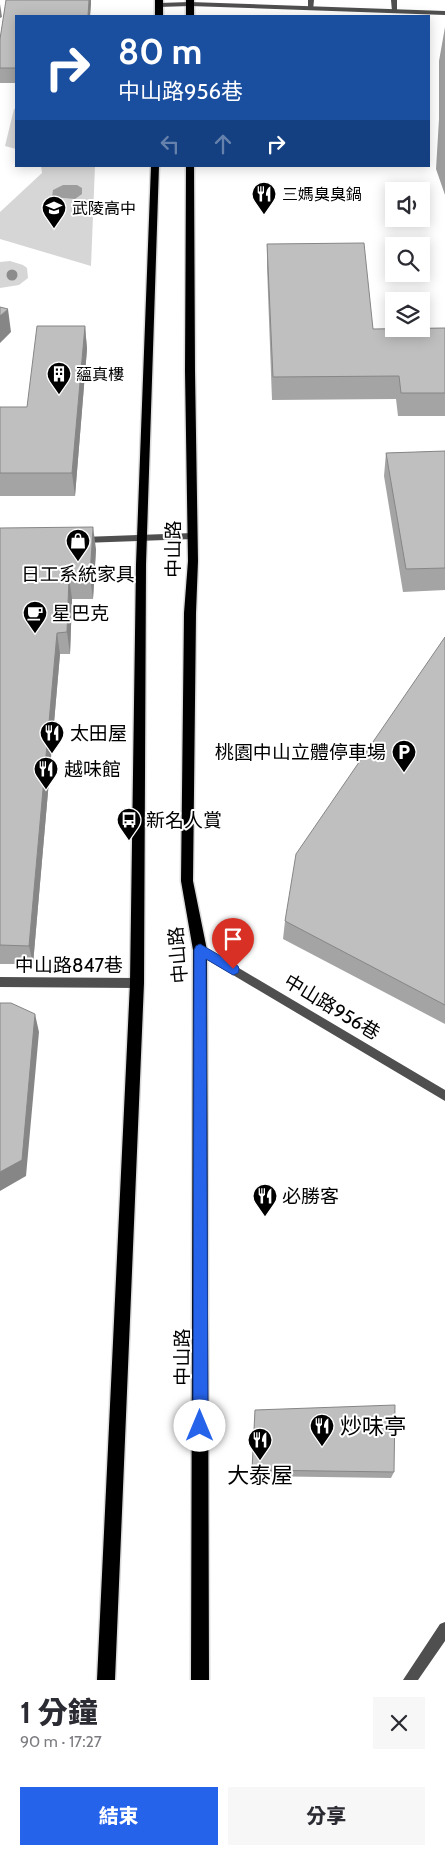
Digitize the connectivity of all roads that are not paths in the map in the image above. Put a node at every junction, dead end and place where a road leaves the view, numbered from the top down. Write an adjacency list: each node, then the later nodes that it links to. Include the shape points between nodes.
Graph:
1 (311, 0): 5 (street)
2 (394, 0): 6 (street)
3 (159, 2): 4 (street); 8 (main road)
4 (190, 2): 5 (street); 9 (main road)
5 (311, 9): 6 (street)
6 (395, 11): 7 (street)
7 (445, 13)
8 (159, 15)
9 (190, 15)
10 (155, 167): 13 (main road, 中山路)
11 (190, 167): 12 (main road, 中山路)
12 (193, 536): 13 (street); 15 (main road, 中山路, via 187,881)
13 (142, 538): 14 (street); 17 (main road, 中山路)
14 (77, 540)
15 (200, 950): 18 (street, 中山路956巷); 21 (main road, 中山路)
16 (0, 982): 17 (street, 中山路847巷)
17 (137, 983): 20 (main road, 中山路)
18 (445, 1096)
19 (445, 1629): 22 (street)
20 (106, 1680)
21 (200, 1680)
22 (410, 1680)

